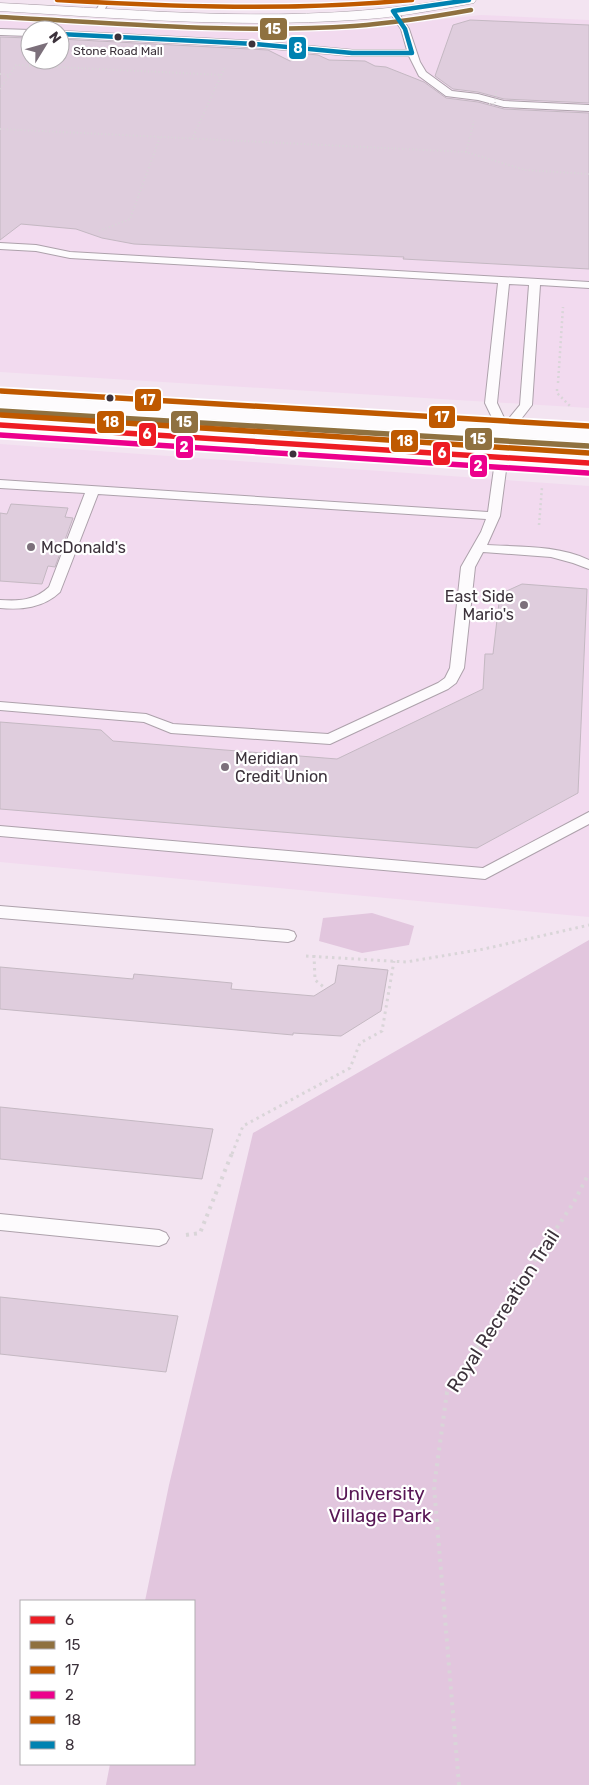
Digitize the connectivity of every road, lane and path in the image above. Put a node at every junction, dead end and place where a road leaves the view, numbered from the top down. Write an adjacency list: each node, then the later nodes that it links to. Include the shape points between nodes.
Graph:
1 (469, 0): 4 (main road)
2 (103, 6): 3 (main road); 4 (main road, via 253,18)
3 (0, 7)
4 (393, 12): 9 (lane, via 405,28)
5 (0, 32): 6 (lane)
6 (20, 33)
7 (70, 35): 8 (lane)
8 (232, 43): 9 (lane, via 352,53); 11 (path)
9 (412, 53): 16 (lane, via 422,74 449,94 504,104)
10 (0, 74): 12 (path)
11 (222, 74): 12 (path, via 16,65); 19 (path)
12 (9, 75): 13 (path)
13 (0, 89)
14 (496, 90): 15 (path, bridge, via 495,104)
15 (489, 104)
16 (589, 108)
17 (0, 129): 18 (path)
18 (160, 137): 19 (path); 21 (path, via 130,219)
19 (192, 139): 20 (path, via 466,152 525,170)
20 (589, 174)
21 (98, 231)
22 (0, 246): 23 (lane, via 36,248 70,255)
23 (504, 280): 24 (lane); 30 (lane, via 491,403)
24 (536, 282): 25 (lane); 30 (lane, via 526,405)
25 (589, 285)
26 (564, 304): 28 (path, via 557,393)
27 (2, 402): 30 (main road)
28 (572, 408)
29 (0, 425): 32 (main road)
30 (505, 432): 31 (main road); 32 (lane)
31 (589, 436)
32 (503, 458): 33 (main road); 37 (lane)
33 (589, 463)
34 (542, 486): 39 (path, via 538,537)
35 (1, 487): 36 (lane)
36 (93, 490): 37 (lane); 41 (lane, via 55,589 36,603)
37 (494, 516): 38 (lane)
38 (479, 548): 39 (lane); 42 (lane, via 468,566 457,668 451,680 330,739 171,728 146,718)
39 (519, 552): 40 (lane, via 559,555)
40 (589, 565)
41 (0, 604)
42 (0, 706)
43 (589, 817): 44 (lane, via 485,874)
44 (0, 831)
45 (0, 912): 47 (lane)
46 (589, 925): 49 (path, via 484,949 406,962)
47 (288, 936): 48 (path, via 287,958)
48 (314, 955): 49 (path); 50 (path, via 315,980)
49 (394, 961): 53 (path, via 382,1031 360,1043 350,1068 243,1126 200,1233)
50 (324, 988)
51 (589, 1173): 54 (path, Royal Recreation Trail, via 574,1202 447,1392 434,1487)
52 (0, 1222): 53 (lane)
53 (159, 1238)
54 (459, 1785)

